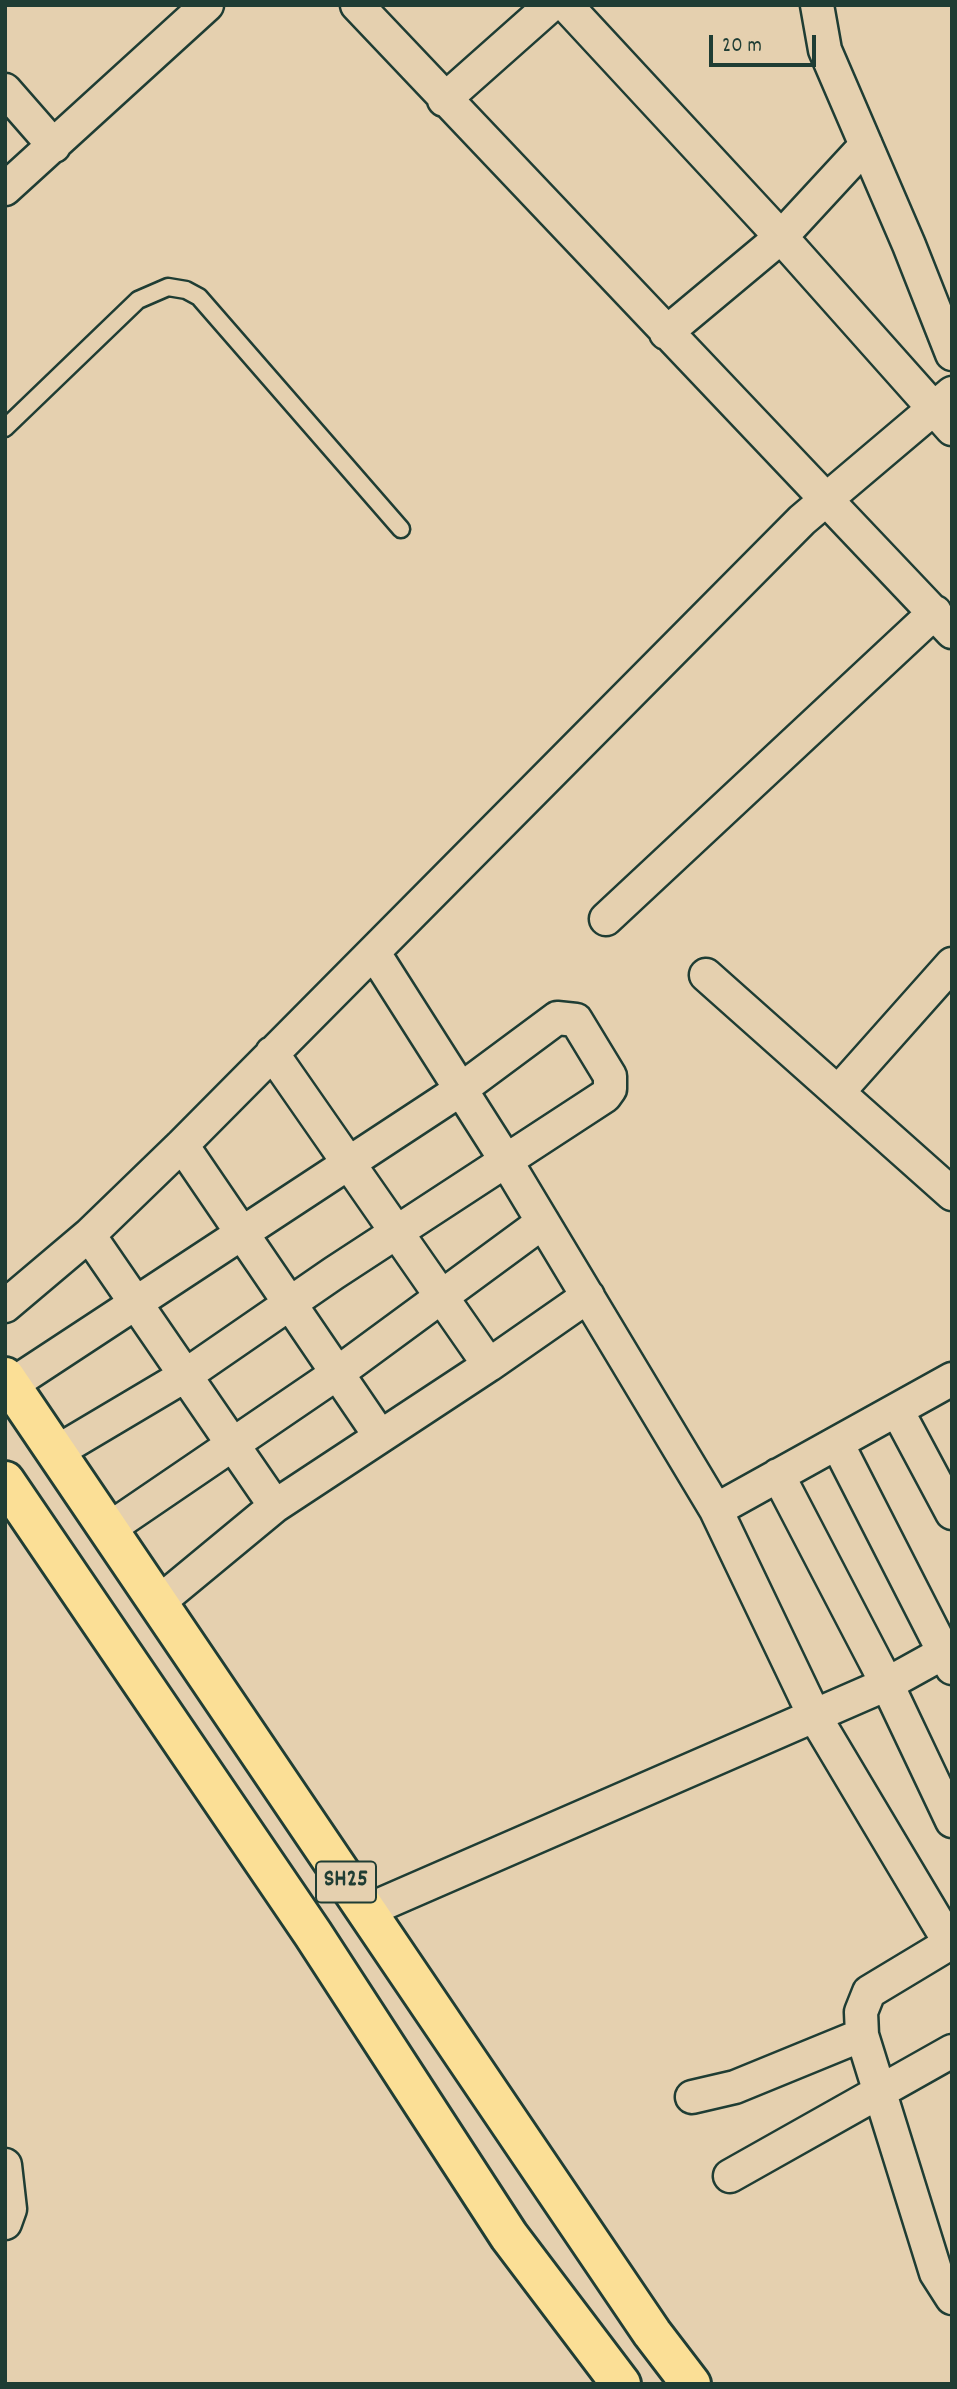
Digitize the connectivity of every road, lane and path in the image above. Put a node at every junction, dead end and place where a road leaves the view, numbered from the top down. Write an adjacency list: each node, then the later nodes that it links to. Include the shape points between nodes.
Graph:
1 (207, 5): 9 (street)
2 (357, 5): 7 (street)
3 (551, 5): 7 (street)
4 (566, 5): 11 (street)
5 (817, 5): 8 (street, via 825,50)
6 (5, 90): 9 (street)
7 (444, 100): 12 (street)
8 (866, 145): 11 (street); 13 (street)
9 (54, 146): 10 (street)
10 (5, 189)
11 (781, 237): 12 (street); 14 (street)
12 (666, 334): 16 (street)
13 (952, 354)
14 (945, 410): 16 (street)
15 (5, 428): 17 (lane, via 138,300 168,287 186,290 199,297)
16 (825, 500): 18 (street); 20 (street)
17 (401, 529)
18 (943, 622): 19 (street)
19 (606, 919)
20 (374, 953): 23 (street); 24 (street)
21 (952, 964): 25 (street)
22 (706, 975): 25 (street)
23 (272, 1053): 26 (street); 28 (street)
24 (460, 1090): 27 (street); 27 (street, via 556,1018 576,1020 610,1076 610,1090); 28 (street)
25 (839, 1091): 29 (street)
26 (182, 1145): 32 (street); 33 (street)
27 (505, 1159): 30 (street); 31 (street)
28 (351, 1163): 31 (street); 32 (street)
29 (952, 1194)
30 (543, 1222): 34 (street); 35 (street)
31 (395, 1233): 35 (street); 36 (street)
32 (245, 1234): 36 (street); 37 (street)
33 (89, 1235): 37 (street); 38 (street)
34 (588, 1296): 39 (street); 52 (street)
35 (441, 1297): 39 (street); 40 (street)
36 (291, 1303): 40 (street); 41 (street)
37 (136, 1305): 41 (street); 43 (street)
38 (5, 1306)
39 (489, 1365): 45 (street)
40 (339, 1372): 45 (street); 47 (street)
41 (186, 1375): 47 (street); 48 (street)
42 (952, 1379): 44 (street)
43 (8, 1381): 48 (main road, SH25)
44 (898, 1412): 46 (street); 53 (street)
45 (380, 1436): 51 (street)
46 (838, 1445): 49 (street); 56 (street)
47 (234, 1446): 51 (street); 54 (street)
48 (58, 1451): 54 (main road, SH25)
49 (778, 1475): 52 (street); 57 (street)
50 (5, 1481): 70 (main road, SH25, via 313,1934 509,2236)
51 (275, 1506): 55 (street)
52 (716, 1510): 58 (street)
53 (952, 1513)
54 (110, 1528): 55 (main road, SH25)
55 (159, 1602): 60 (main road, SH25)
56 (949, 1656): 57 (street)
57 (887, 1684): 58 (street); 59 (street)
58 (814, 1715): 60 (street); 61 (street)
59 (952, 1821)
60 (366, 1911): 71 (main road, SH25)
61 (951, 1943): 62 (street, via 869,1992 861,2012)
62 (862, 2035): 64 (street); 65 (street, via 735,2087)
63 (952, 2051): 64 (street)
64 (882, 2092): 67 (street); 69 (street, via 936,2273)
65 (692, 2096)
66 (5, 2165): 68 (street, via 9,2209)
67 (730, 2176)
68 (5, 2223)
69 (952, 2298)
70 (621, 2384)
71 (691, 2384)

